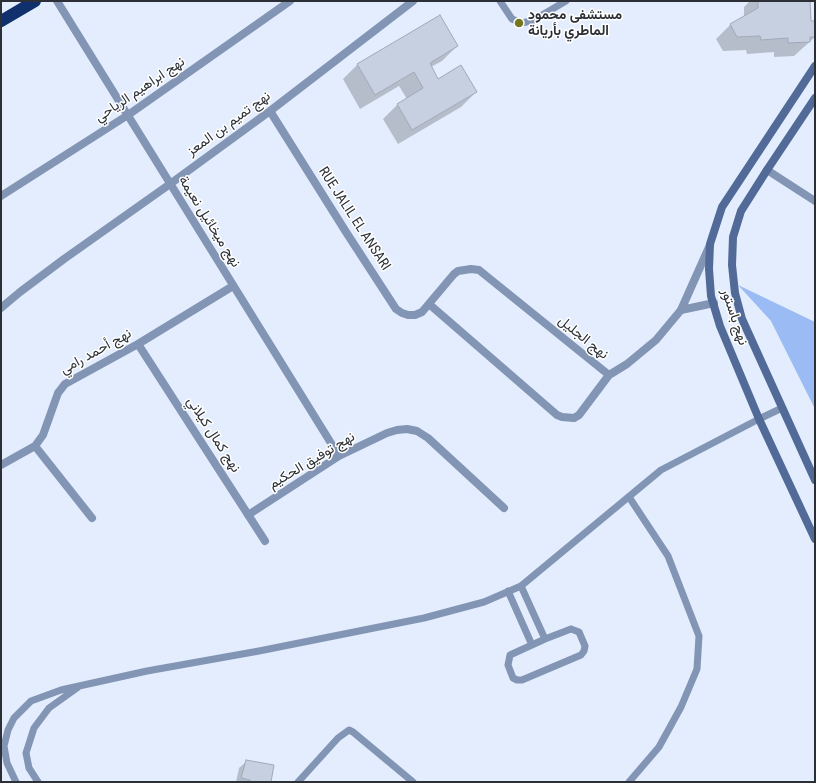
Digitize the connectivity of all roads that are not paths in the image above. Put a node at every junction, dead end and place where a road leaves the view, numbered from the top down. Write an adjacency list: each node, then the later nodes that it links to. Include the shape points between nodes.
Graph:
1 (35, 1): 7 (highway)
2 (57, 1): 11 (street, نهج ميخائيل نعيمة)
3 (290, 1): 11 (street, نهج ابراهيم الرياحي)
4 (413, 1): 10 (street, نهج تميم بن المعز)
5 (500, 1): 6 (lane, via 512,19 521,23 532,21)
6 (566, 1)
7 (1, 21)
8 (815, 66): 16 (main road, نهج باستور, via 722,207)
9 (815, 98): 12 (main road, نهج باستور)
10 (270, 111): 13 (street, نهج تميم بن المعز); 19 (street, RUE JALIL EL ANSARI, via 396,308 402,313 415,315)
11 (128, 115): 13 (street, نهج ميخائيل نعيمة); 14 (street, نهج ابراهيم الرياحي)
12 (767, 170): 15 (street); 24 (main road, نهج باستور, via 741,211 733,238 732,265 735,293 742,318)
13 (170, 184): 17 (street, نهج ميخائيل نعيمة); 20 (street, نهج تميم بن المعز, via 64,258)
14 (1, 196)
15 (815, 201)
16 (710, 244): 18 (main road, نهج باستور, via 709,269); 21 (street)
17 (233, 286): 22 (street, نهج أحمد رامي); 27 (street, نهج ميخائيل نعيمة)
18 (714, 303): 21 (street); 25 (main road, نهج باستور, via 720,326)
19 (429, 304): 23 (street, نهج الجليل, via 458,271 472,268 479,270); 23 (street, نهج الجليل, via 556,415 574,418 579,415)
20 (1, 308)
21 (681, 310): 23 (street, via 656,340)
22 (138, 344): 26 (street, نهج أحمد رامي, via 64,384 58,393 43,435); 32 (street, نهج كمال كيلاني)
23 (609, 375)
24 (782, 408): 25 (lane); 29 (main road, نهج باستور)
25 (759, 419): 30 (lane, via 661,470); 34 (main road, نهج باستور)
26 (35, 446): 28 (street, نهج أحمد رامي); 33 (street)
27 (339, 456): 31 (street, نهج توفيق الحكيم, via 387,433 408,429 417,431 428,438); 32 (street, نهج توفيق الحكيم)
28 (1, 465)
29 (815, 480)
30 (629, 496): 36 (lane); 45 (lane, via 668,556 699,636 697,669 681,707 659,747)
31 (504, 508)
32 (248, 515): 35 (street, نهج كمال كيلاني)
33 (92, 518)
34 (815, 539)
35 (265, 541)
36 (521, 586): 37 (lane); 38 (lane)
37 (508, 591): 39 (lane); 40 (lane, via 484,602 424,618)
38 (545, 639): 39 (lane); 39 (lane, via 572,629 579,632 585,646 584,651 581,655 517,680 513,678 508,665 510,655)
39 (532, 645)
40 (79, 686): 41 (lane, via 31,701 14,718 4,746 7,763); 42 (lane, via 49,708 34,728 26,753 29,768)
41 (16, 782)
42 (38, 782)
43 (298, 782): 44 (lane, via 338,738 349,730)
44 (413, 782)
45 (629, 782)

